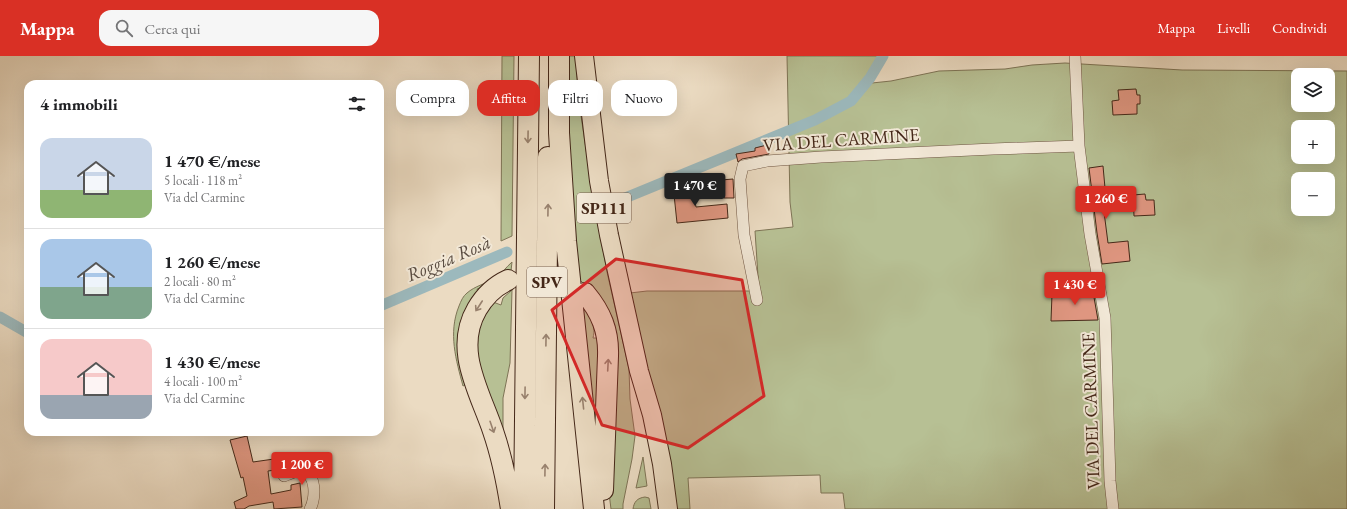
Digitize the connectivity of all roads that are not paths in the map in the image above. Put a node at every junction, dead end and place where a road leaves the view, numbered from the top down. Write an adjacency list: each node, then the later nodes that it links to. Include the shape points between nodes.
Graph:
1 (529, 56): 15 (highway, SPV, one-way to 15)
2 (549, 56): 16 (highway, SPV, one-way to 2)
3 (559, 56): 12 (highway, one-way to 3, via 566,241 559,133)
4 (584, 56): 10 (main road, SP111, via 599,181)
5 (1075, 56): 6 (street, VIA DEL CARMINE)
6 (1079, 146): 9 (street, VIA DEL CARMINE, via 821,157 767,161 743,166 740,179 744,235); 19 (street, VIA DEL CARMINE, via 1090,234 1105,318)
7 (508, 280): 14 (highway, one-way to 14, via 479,304 470,323 467,345 472,376 502,463)
8 (585, 293): 12 (highway, one-way to 8, via 608,346 604,321)
9 (757, 300)
10 (639, 371): 17 (main road, SP111); 18 (main road, SP111, via 652,415)
11 (284, 476): 13 (street, via 301,471 308,474 313,482 315,494)
12 (595, 507)
13 (310, 509)
14 (511, 509)
15 (524, 509)
16 (544, 509)
17 (656, 509)
18 (668, 509)
19 (1113, 509)

